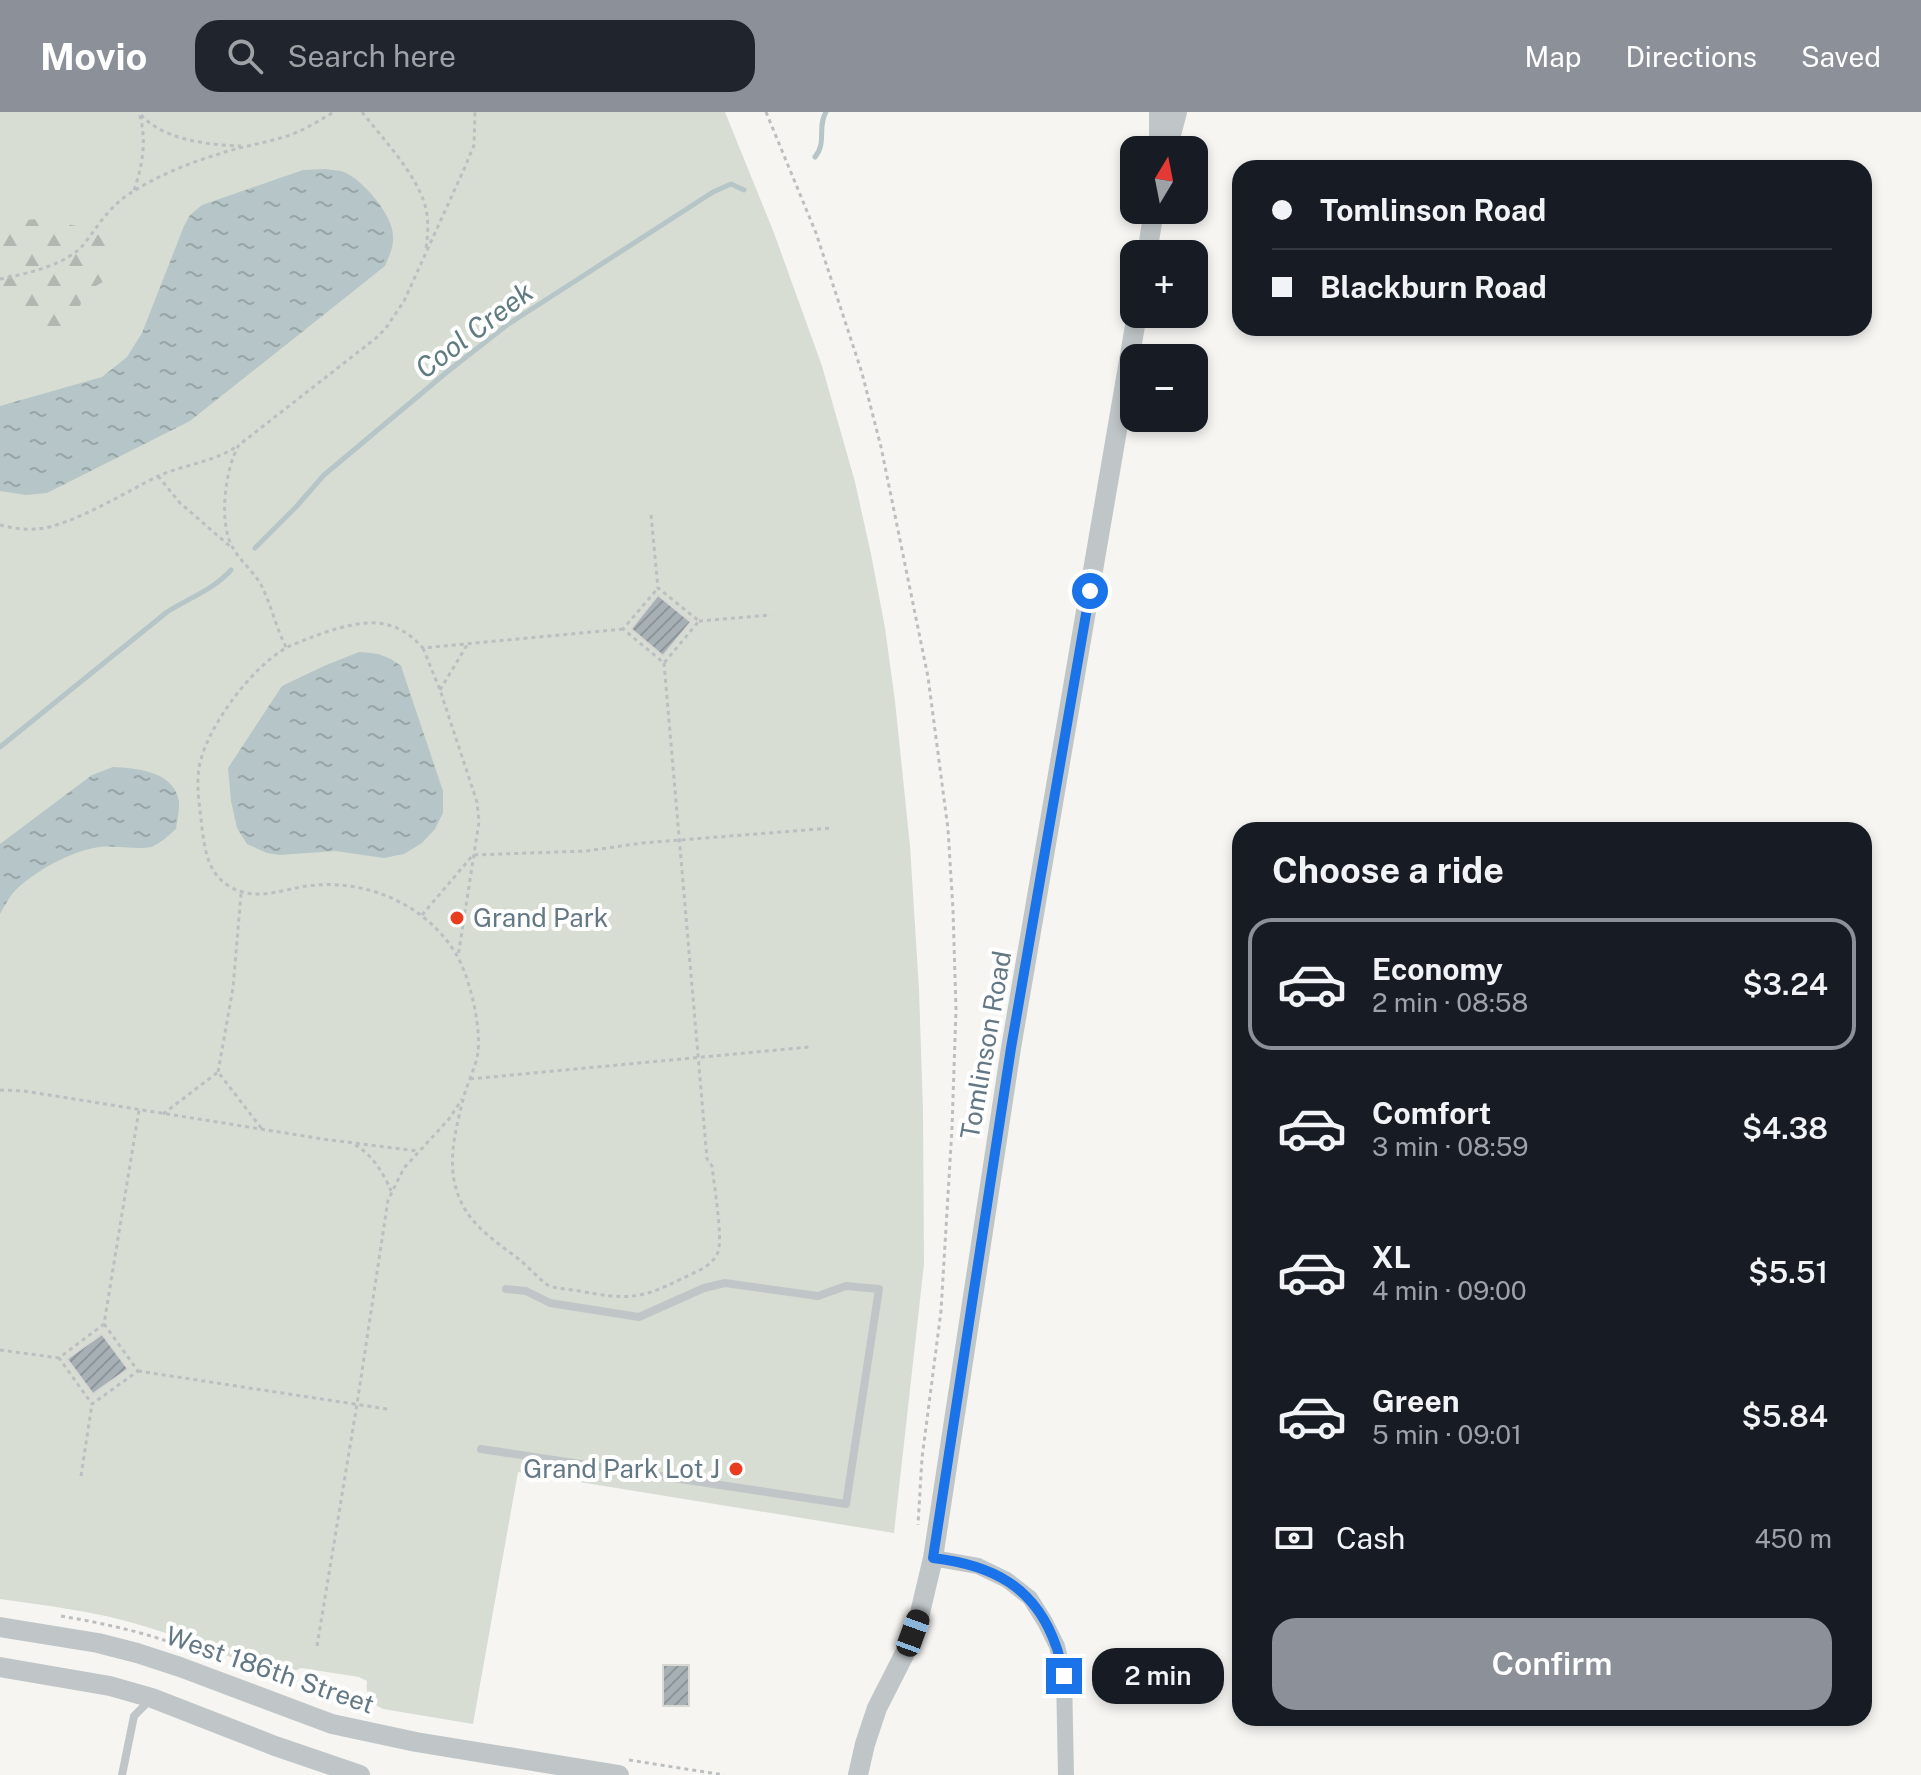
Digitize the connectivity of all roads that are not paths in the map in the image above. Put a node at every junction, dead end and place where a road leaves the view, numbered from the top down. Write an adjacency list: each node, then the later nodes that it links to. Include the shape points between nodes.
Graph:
1 (1159, 112): 3 (street)
2 (1177, 112): 4 (street)
3 (1159, 136)
4 (1171, 136)
5 (1135, 328): 8 (street, Tomlinson Road, via 1011,1048)
6 (506, 1289): 7 (lane, via 526,1291 550,1303 639,1317 725,1283 818,1296 846,1286 879,1289 846,1504)
7 (481, 1449)
8 (933, 1558): 15 (street, Tomlinson Road, via 919,1617 877,1708); 16 (street, via 978,1566 1007,1580 1030,1598 1045,1622 1064,1676)
9 (0, 1627): 12 (street, West 186th Street, via 137,1653 332,1724 416,1742)
10 (0, 1667): 11 (street)
11 (152, 1698): 13 (lane, via 134,1716); 14 (street)
12 (618, 1766)
13 (122, 1775)
14 (360, 1775)
15 (858, 1775)
16 (1066, 1775)

